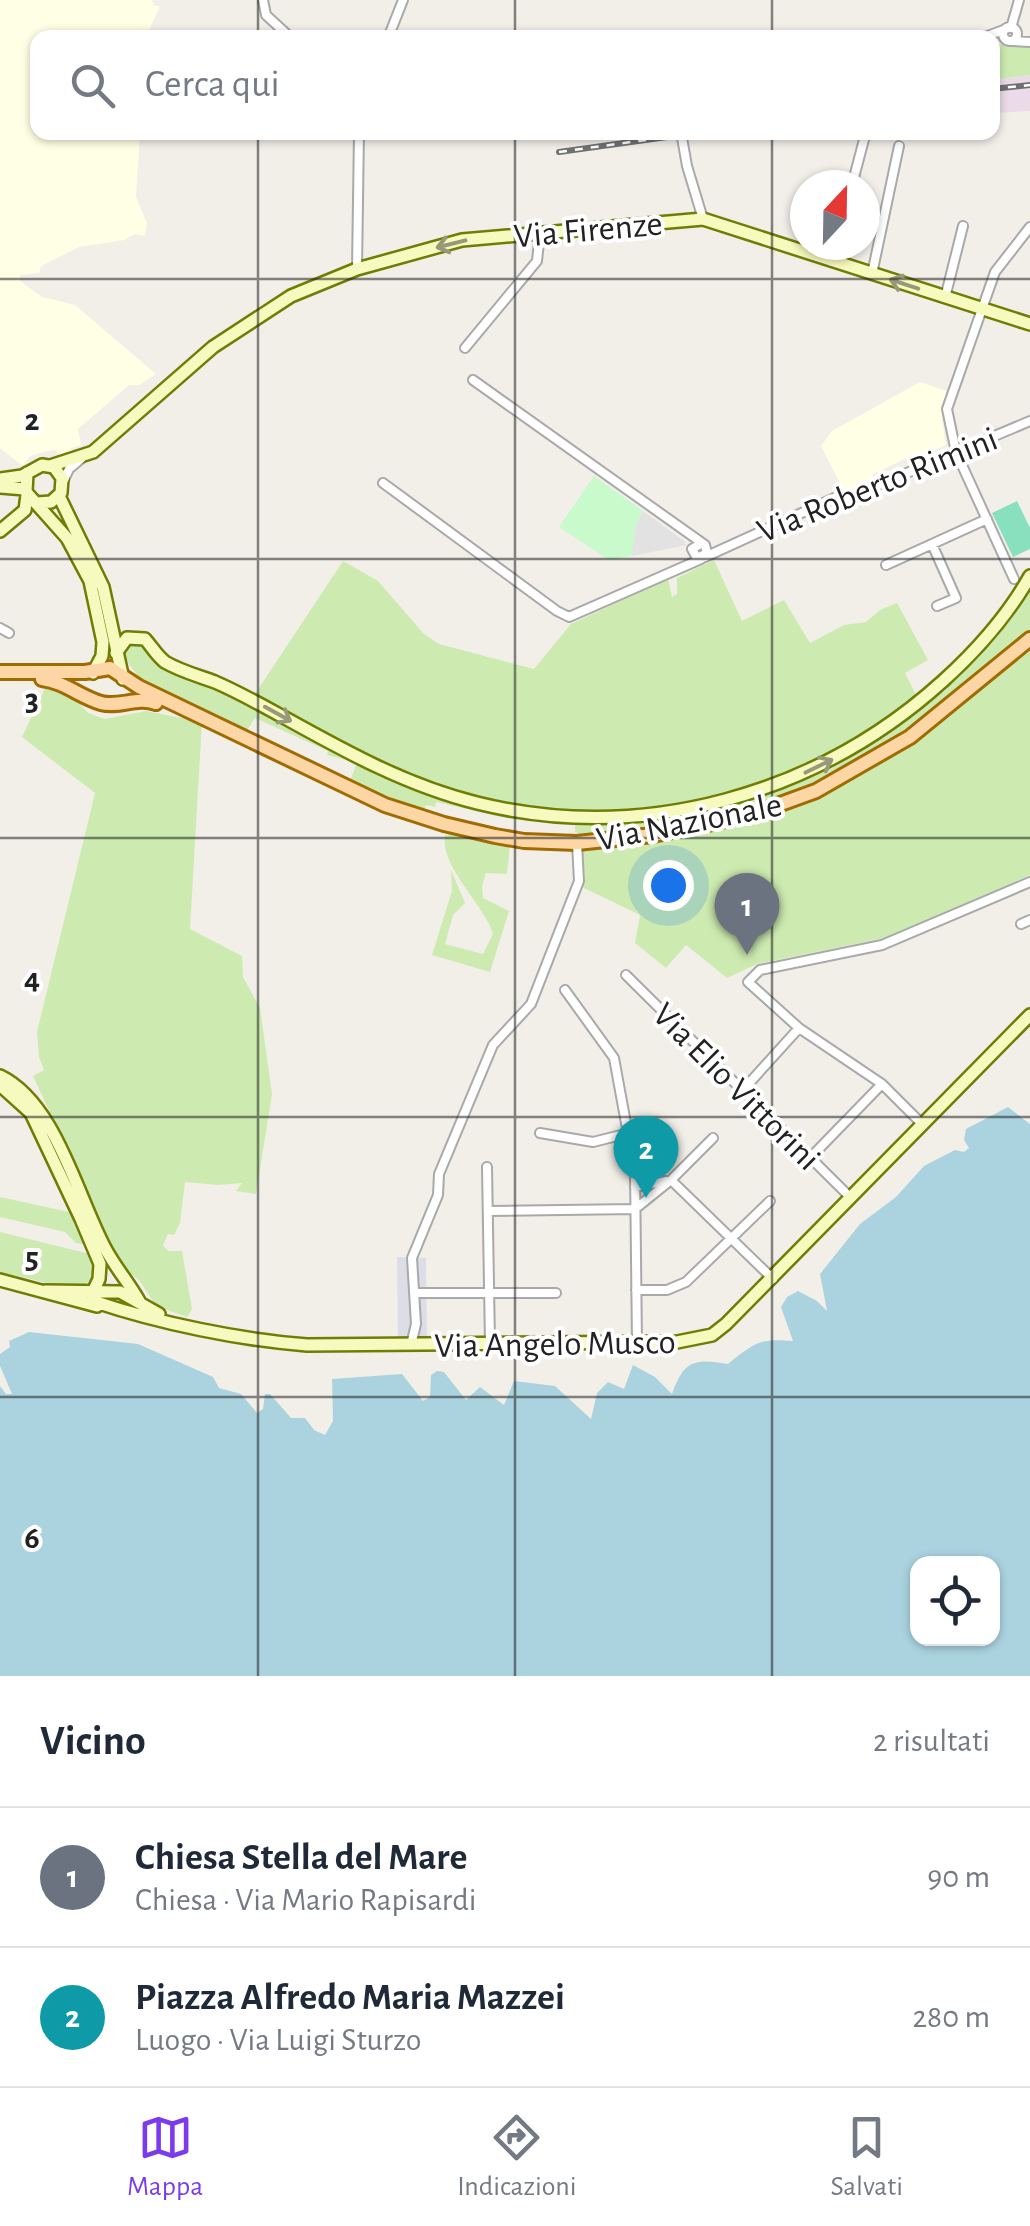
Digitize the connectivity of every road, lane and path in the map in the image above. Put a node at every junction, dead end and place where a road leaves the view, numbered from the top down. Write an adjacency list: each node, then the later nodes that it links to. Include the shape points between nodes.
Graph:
1 (263, 0): 5 (street, via 266,15)
2 (402, 0): 6 (street)
3 (1019, 0): 4 (street)
4 (1010, 29): 7 (street); 8 (street); 10 (street, via 1017,36)
5 (282, 30)
6 (391, 30)
7 (1000, 32)
8 (1030, 34)
9 (1000, 39): 10 (street)
10 (1009, 40): 11 (street)
11 (1030, 42)
12 (359, 140): 22 (street)
13 (682, 140): 17 (street)
14 (864, 140): 16 (street)
15 (899, 146): 23 (street)
16 (856, 170)
17 (704, 219): 20 (main road, Via Firenze); 21 (main road, Via Firenze)
18 (963, 226): 24 (street)
19 (1030, 227): 25 (street, via 995,272)
20 (540, 234): 22 (main road, Via Firenze, one-way to 22, via 462,240); 27 (street, via 537,261)
21 (832, 262): 23 (main road, Via Firenze)
22 (357, 269): 30 (main road, Via Firenze, via 291,296 213,347)
23 (872, 274): 24 (main road, Via Firenze, one-way to 23)
24 (946, 298): 25 (main road, Via Firenze)
25 (981, 309): 26 (main road, Via Firenze); 31 (street, via 947,408)
26 (1030, 323)
27 (465, 348)
28 (472, 380): 42 (street)
29 (1030, 421): 31 (street, Via Roberto Rimini)
30 (93, 452): 32 (main road); 35 (street, via 69,468)
31 (956, 452): 40 (street); 45 (street, Via Roberto Rimini)
32 (50, 466): 33 (main road); 35 (main road)
33 (28, 473): 34 (main road); 38 (main road)
34 (0, 478)
35 (63, 482): 39 (main road)
36 (383, 483): 48 (street, via 569,616)
37 (0, 487): 38 (main road)
38 (30, 495): 39 (main road, via 51,502); 41 (main road, via 25,510); 55 (main road, via 76,552)
39 (59, 496): 57 (main road, via 103,587)
40 (987, 519): 44 (street); 51 (street)
41 (0, 532)
42 (686, 534): 43 (street); 46 (street)
43 (704, 544): 45 (street); 46 (street); 47 (street)
44 (932, 544): 49 (street); 52 (street, via 956,598)
45 (724, 547): 47 (street, Via Roberto Rimini)
46 (692, 551): 47 (street); 48 (street)
47 (703, 558): 48 (street, Via Roberto Rimini)
48 (683, 564)
49 (886, 565)
50 (1030, 576): 57 (main road, one-way to 50, via 126,638 145,639 166,662 372,766 452,796 553,815 676,812 747,796 868,739 953,673)
51 (1014, 580)
52 (938, 606)
53 (0, 628): 54 (street)
54 (9, 633)
55 (101, 634): 58 (main road); 59 (main road, via 88,665)
56 (1030, 639): 64 (main road, Via Nazionale, via 910,737 805,796 713,823)
57 (120, 669): 58 (main road); 61 (main road, Via Nazionale); 63 (main road, via 122,695)
58 (95, 672): 59 (main road); 62 (main road, via 89,692)
59 (48, 673): 60 (main road, via 0,672)
60 (70, 687): 61 (main road, via 104,711); 62 (main road)
61 (152, 697): 63 (main road); 64 (main road, Via Nazionale, via 394,809 495,836)
62 (95, 700): 63 (main road)
63 (111, 704)
64 (578, 843): 92 (street, via 579,882 532,1004 493,1045 439,1174 438,1195 412,1258)
65 (1030, 882): 69 (street, via 882,945 751,976 753,989)
66 (626, 974): 73 (street, Via Elio Vittorini)
67 (566, 990): 76 (street, via 614,1058)
68 (1030, 1015): 74 (main road, Via Angelo Musco)
69 (799, 1028): 71 (street); 73 (street)
70 (0, 1076): 95 (main road, via 26,1092 42,1114 107,1252)
71 (882, 1084): 74 (street); 78 (street)
72 (0, 1085): 91 (main road, via 37,1123 100,1269)
73 (742, 1091): 78 (street, Via Elio Vittorini)
74 (922, 1124): 82 (main road, Via Angelo Musco)
75 (540, 1133): 76 (street, via 593,1142)
76 (629, 1133): 81 (street)
77 (712, 1138): 80 (street)
78 (809, 1158): 82 (street, Via Elio Vittorini)
79 (487, 1167): 85 (street)
80 (671, 1180): 81 (street); 84 (street); 86 (street)
81 (635, 1187): 84 (street)
82 (850, 1197): 87 (main road, Via Angelo Musco)
83 (770, 1201): 86 (street)
84 (635, 1209): 85 (street); 89 (street)
85 (488, 1211): 93 (street)
86 (731, 1238): 87 (street); 89 (street, via 686,1282)
87 (772, 1278): 98 (main road, Via Angelo Musco, via 712,1335)
88 (0, 1280): 90 (main road)
89 (636, 1290): 98 (street)
90 (45, 1291): 91 (main road); 96 (main road)
91 (88, 1292): 95 (main road, via 120,1292); 96 (main road)
92 (414, 1292): 93 (street); 100 (street)
93 (489, 1293): 94 (street); 99 (street)
94 (556, 1294)
95 (139, 1301): 96 (main road, via 132,1310); 97 (main road)
96 (113, 1308): 97 (main road)
97 (190, 1325): 100 (main road, Via Angelo Musco, via 307,1345)
98 (638, 1342): 99 (main road, Via Angelo Musco)
99 (490, 1344): 100 (main road, Via Angelo Musco)
100 (416, 1345)

